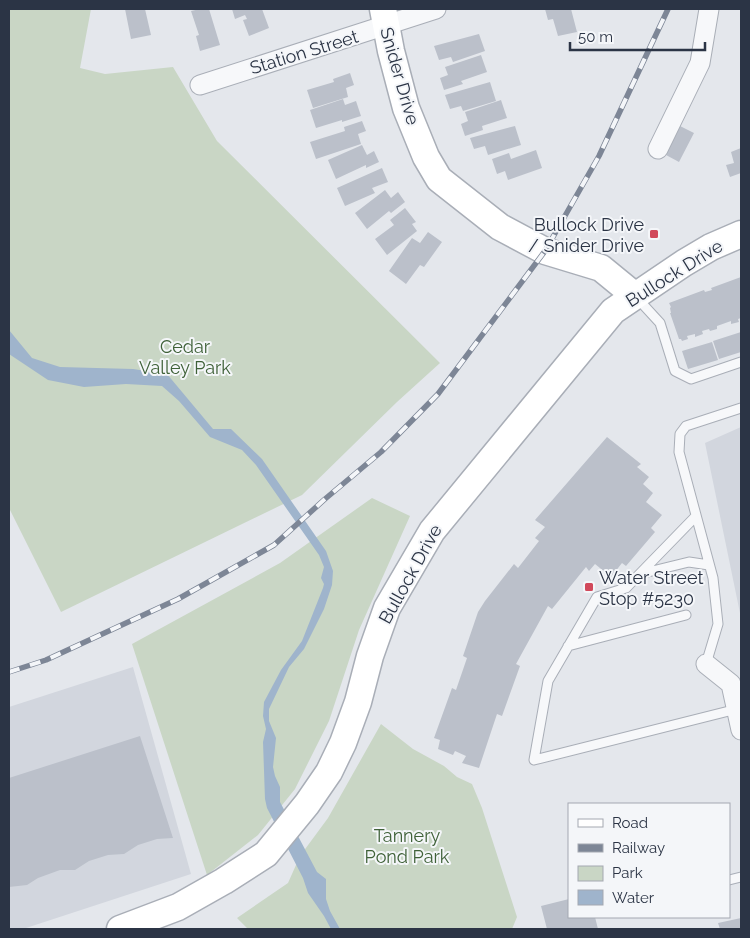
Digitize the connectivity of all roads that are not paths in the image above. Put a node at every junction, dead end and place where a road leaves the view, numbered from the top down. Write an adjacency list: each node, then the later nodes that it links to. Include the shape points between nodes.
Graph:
1 (436, 9): 3 (street, Station Street)
2 (709, 9): 5 (street, via 700,63)
3 (384, 18): 4 (street, Station Street); 7 (street, Snider Drive, via 406,108 426,157 439,179 500,227 545,251 601,268)
4 (200, 84)
5 (658, 150)
6 (741, 234): 7 (street, Bullock Drive, via 698,254)
7 (634, 295): 8 (lane, via 660,323 675,371 691,379); 18 (street, Bullock Drive, via 613,311 432,531 387,608 343,743 329,772 307,804 266,854 178,907)
8 (741, 362)
9 (741, 408): 10 (lane, via 686,426 680,434 679,452)
10 (696, 516): 11 (lane); 12 (lane)
11 (709, 565): 12 (lane, via 689,562); 15 (lane, via 718,624)
12 (639, 574): 14 (lane, via 626,588 597,596)
13 (686, 615): 14 (lane)
14 (568, 646): 16 (lane, via 548,681 534,760)
15 (706, 664): 16 (street, via 731,684)
16 (737, 709): 17 (street)
17 (741, 730)
18 (120, 929)

